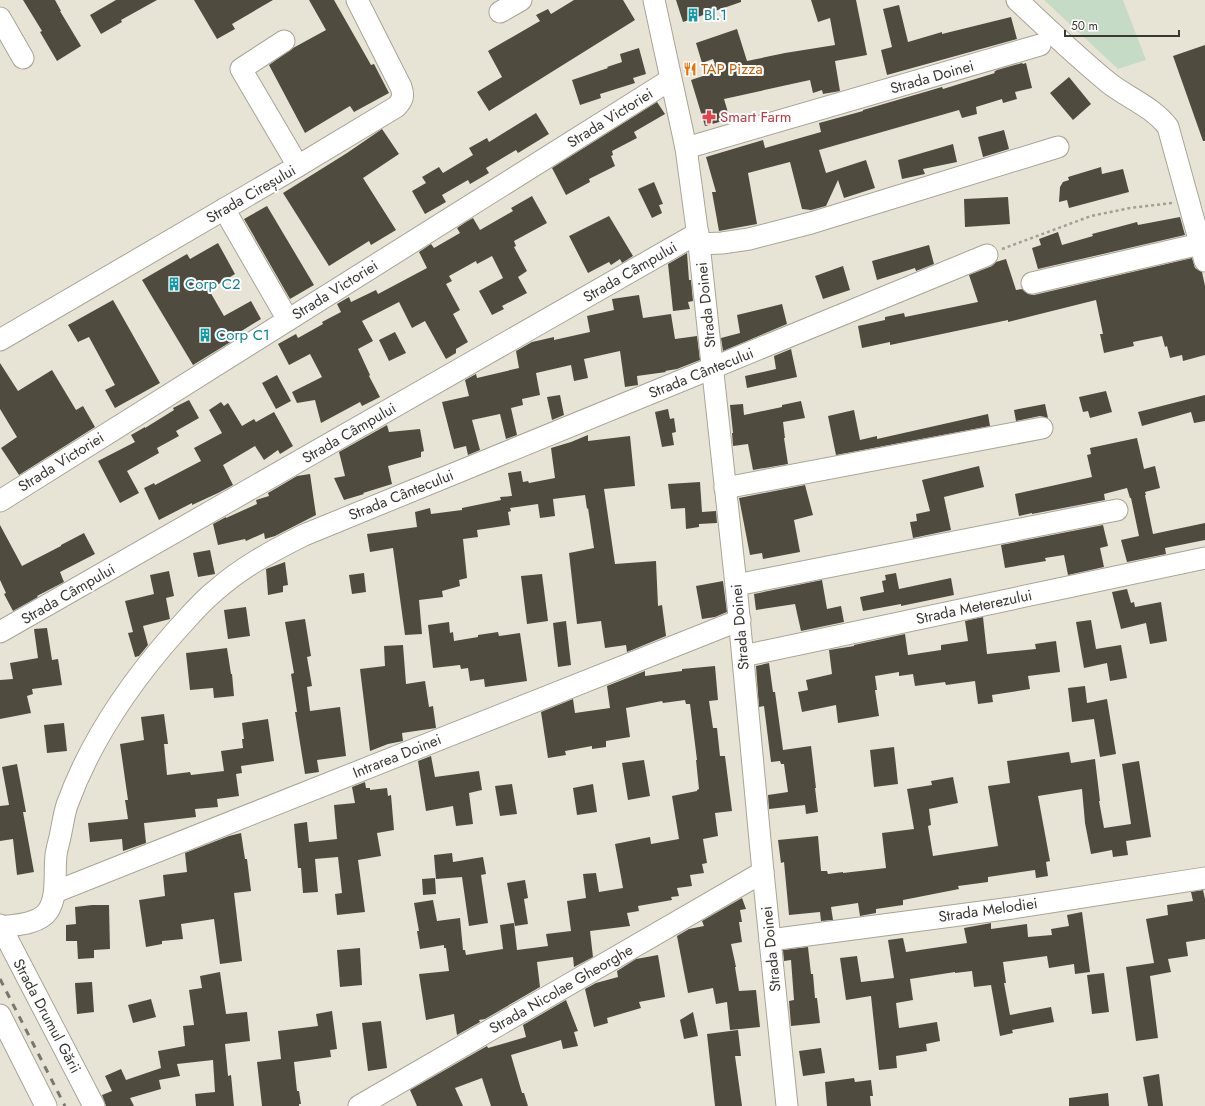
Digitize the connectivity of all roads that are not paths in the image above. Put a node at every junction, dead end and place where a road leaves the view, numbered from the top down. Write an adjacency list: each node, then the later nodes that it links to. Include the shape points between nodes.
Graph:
1 (357, 0): 13 (street, Strada Cireșului, via 401,87 402,101)
2 (521, 0): 5 (street)
3 (654, 0): 10 (street, Strada Doinei)
4 (1018, 0): 14 (street, via 1095,72 1161,118 1168,127)
5 (500, 12)
6 (0, 18): 9 (street)
7 (284, 41): 13 (street, via 241,68)
8 (1040, 45): 12 (street, Strada Doinei)
9 (23, 58)
10 (670, 80): 12 (street, Strada Doinei); 20 (street, Strada Victoriei)
11 (1058, 147): 16 (street, via 778,232 722,243)
12 (686, 148): 16 (street, Strada Doinei)
13 (298, 166): 15 (street, Strada Cireșului)
14 (1197, 200): 17 (street)
15 (224, 209): 20 (street); 21 (street, Strada Cireșului)
16 (699, 238): 22 (street, Strada Doinei); 30 (street, Strada Câmpului)
17 (1203, 252): 19 (street)
18 (987, 254): 22 (street, Strada Cântecului)
19 (1032, 283)
20 (288, 320): 25 (street, Strada Victoriei)
21 (0, 340)
22 (713, 368): 24 (street, Strada Doinei); 34 (street, Strada Cântecului, via 304,535 267,554 214,591 194,610 138,676 115,710 87,760 67,806 56,855)
23 (1042, 428): 24 (street)
24 (726, 488): 28 (street, Strada Doinei)
25 (0, 501)
26 (1117, 510): 28 (street)
27 (1205, 558): 31 (street, Strada Meterezului)
28 (736, 586): 29 (street, Strada Doinei)
29 (740, 620): 31 (street, Strada Doinei); 34 (street, Intrarea Doinei)
30 (0, 632)
31 (743, 656): 32 (street, Strada Doinei)
32 (763, 872): 36 (street, Strada Doinei); 40 (street, Strada Nicolae Gheorghe)
33 (1205, 878): 36 (street, Strada Melodiei, via 1012,908)
34 (55, 892): 35 (street, Strada Cântecului, via 50,910 39,920)
35 (1, 926): 39 (street, Strada Drumul Gării)
36 (770, 940): 41 (street, Strada Doinei)
37 (0, 1015): 38 (street)
38 (46, 1106)
39 (94, 1106)
40 (359, 1106)
41 (787, 1106)

